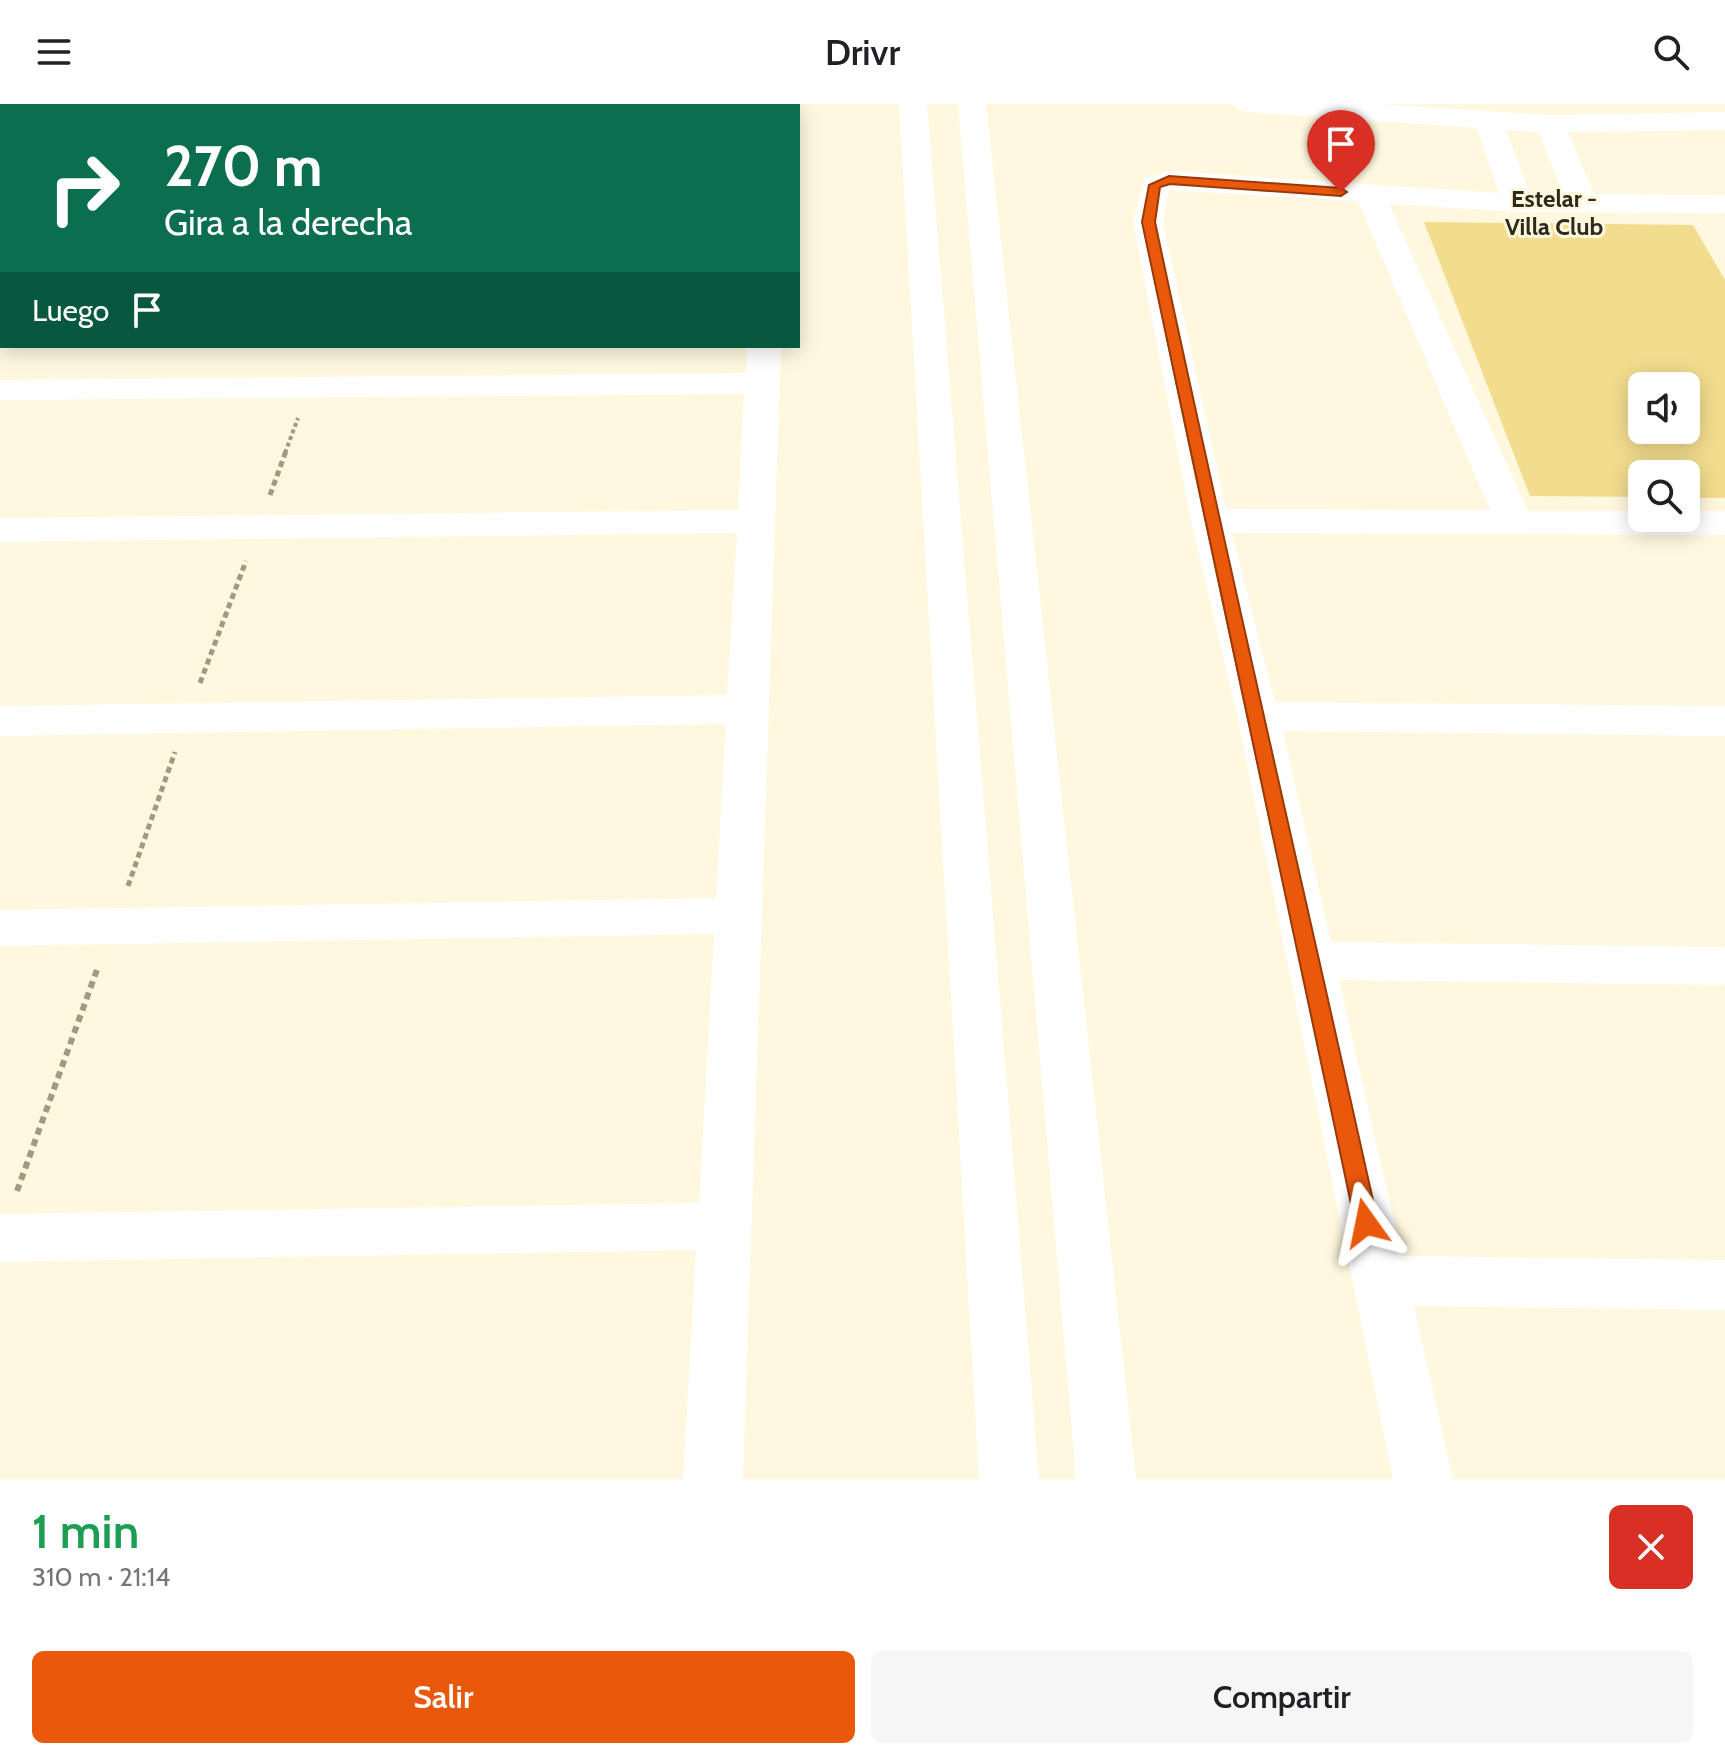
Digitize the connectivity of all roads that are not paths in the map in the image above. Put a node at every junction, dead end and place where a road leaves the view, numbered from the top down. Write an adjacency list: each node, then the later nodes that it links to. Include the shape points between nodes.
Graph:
1 (913, 104): 31 (street)
2 (972, 104): 32 (street)
3 (1248, 104): 4 (street)
4 (1489, 121): 6 (street); 8 (street)
5 (1725, 121): 6 (street)
6 (1550, 124): 9 (street)
7 (1370, 194): 8 (street); 13 (street); 15 (street, via 1169,180 1155,185 1148,222)
8 (1518, 203): 9 (street)
9 (1582, 203): 10 (street)
10 (1720, 211)
11 (763, 365): 12 (street, via 309,387); 14 (street)
12 (0, 390)
13 (1513, 520): 15 (street); 16 (street)
14 (756, 521): 17 (street); 18 (street)
15 (1210, 521): 19 (street)
16 (1725, 523)
17 (0, 530)
18 (748, 709): 20 (street); 22 (street)
19 (1258, 716): 21 (street); 24 (street)
20 (0, 721)
21 (1725, 721)
22 (738, 916): 23 (street); 27 (street)
23 (0, 928)
24 (1311, 961): 25 (street); 28 (street)
25 (1725, 966)
26 (8, 1215): 27 (street)
27 (724, 1226): 30 (street)
28 (1379, 1281): 29 (street); 33 (street)
29 (1725, 1285)
30 (713, 1479)
31 (1009, 1479)
32 (1106, 1479)
33 (1423, 1479)

